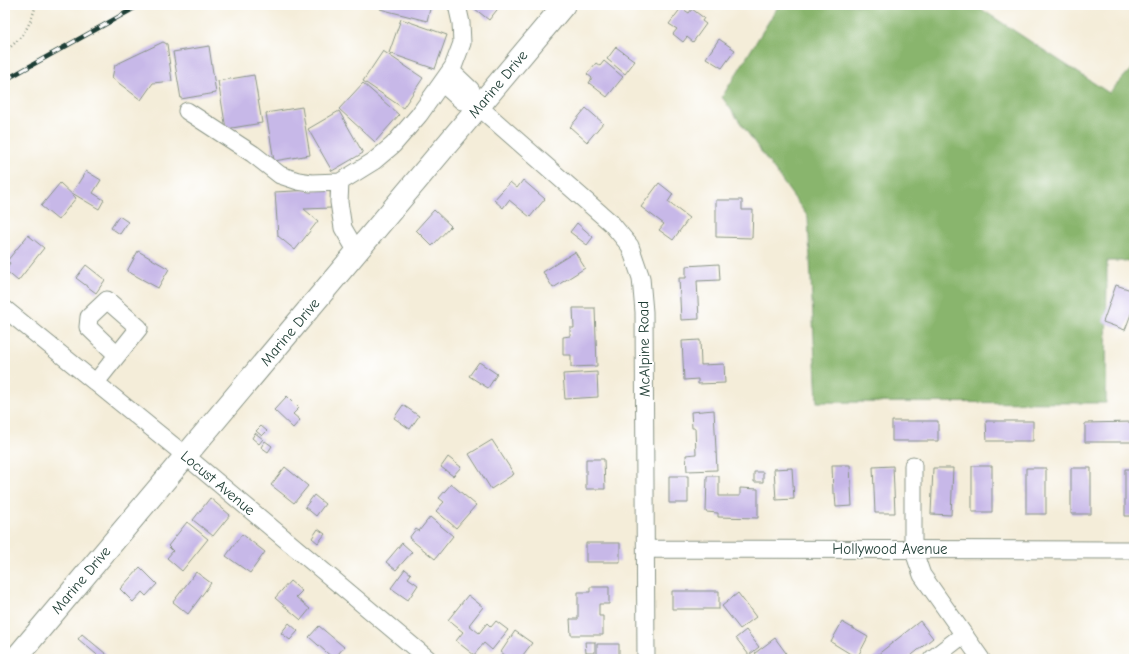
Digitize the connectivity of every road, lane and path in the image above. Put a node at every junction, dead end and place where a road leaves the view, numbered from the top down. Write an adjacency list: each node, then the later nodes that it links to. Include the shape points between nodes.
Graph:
1 (36, 5): 4 (path, via 23,36)
2 (457, 5): 5 (street, via 462,43 453,67)
3 (564, 5): 6 (main road, Marine Drive)
4 (5, 52)
5 (446, 77): 6 (street, via 471,90); 8 (street, via 419,116 393,145 374,161)
6 (475, 104): 9 (main road, Marine Drive); 15 (street, McAlpine Road, via 611,223 630,246 641,278 644,312)
7 (186, 111): 8 (street, via 253,154 280,175 311,183)
8 (340, 182): 9 (street, via 342,228)
9 (357, 252): 13 (main road, Marine Drive)
10 (5, 309): 12 (street, Locust Avenue)
11 (117, 355): 12 (street)
12 (96, 382): 13 (street, Locust Avenue)
13 (186, 456): 19 (main road, Marine Drive); 20 (street, Locust Avenue)
14 (913, 465): 16 (street)
15 (646, 549): 16 (street, Hollywood Avenue); 21 (street, McAlpine Road)
16 (913, 549): 17 (street, Hollywood Avenue); 18 (street, via 922,575)
17 (1134, 550)
18 (963, 635): 22 (street); 23 (street)
19 (15, 659)
20 (428, 659)
21 (646, 659)
22 (932, 659)
23 (981, 659)

